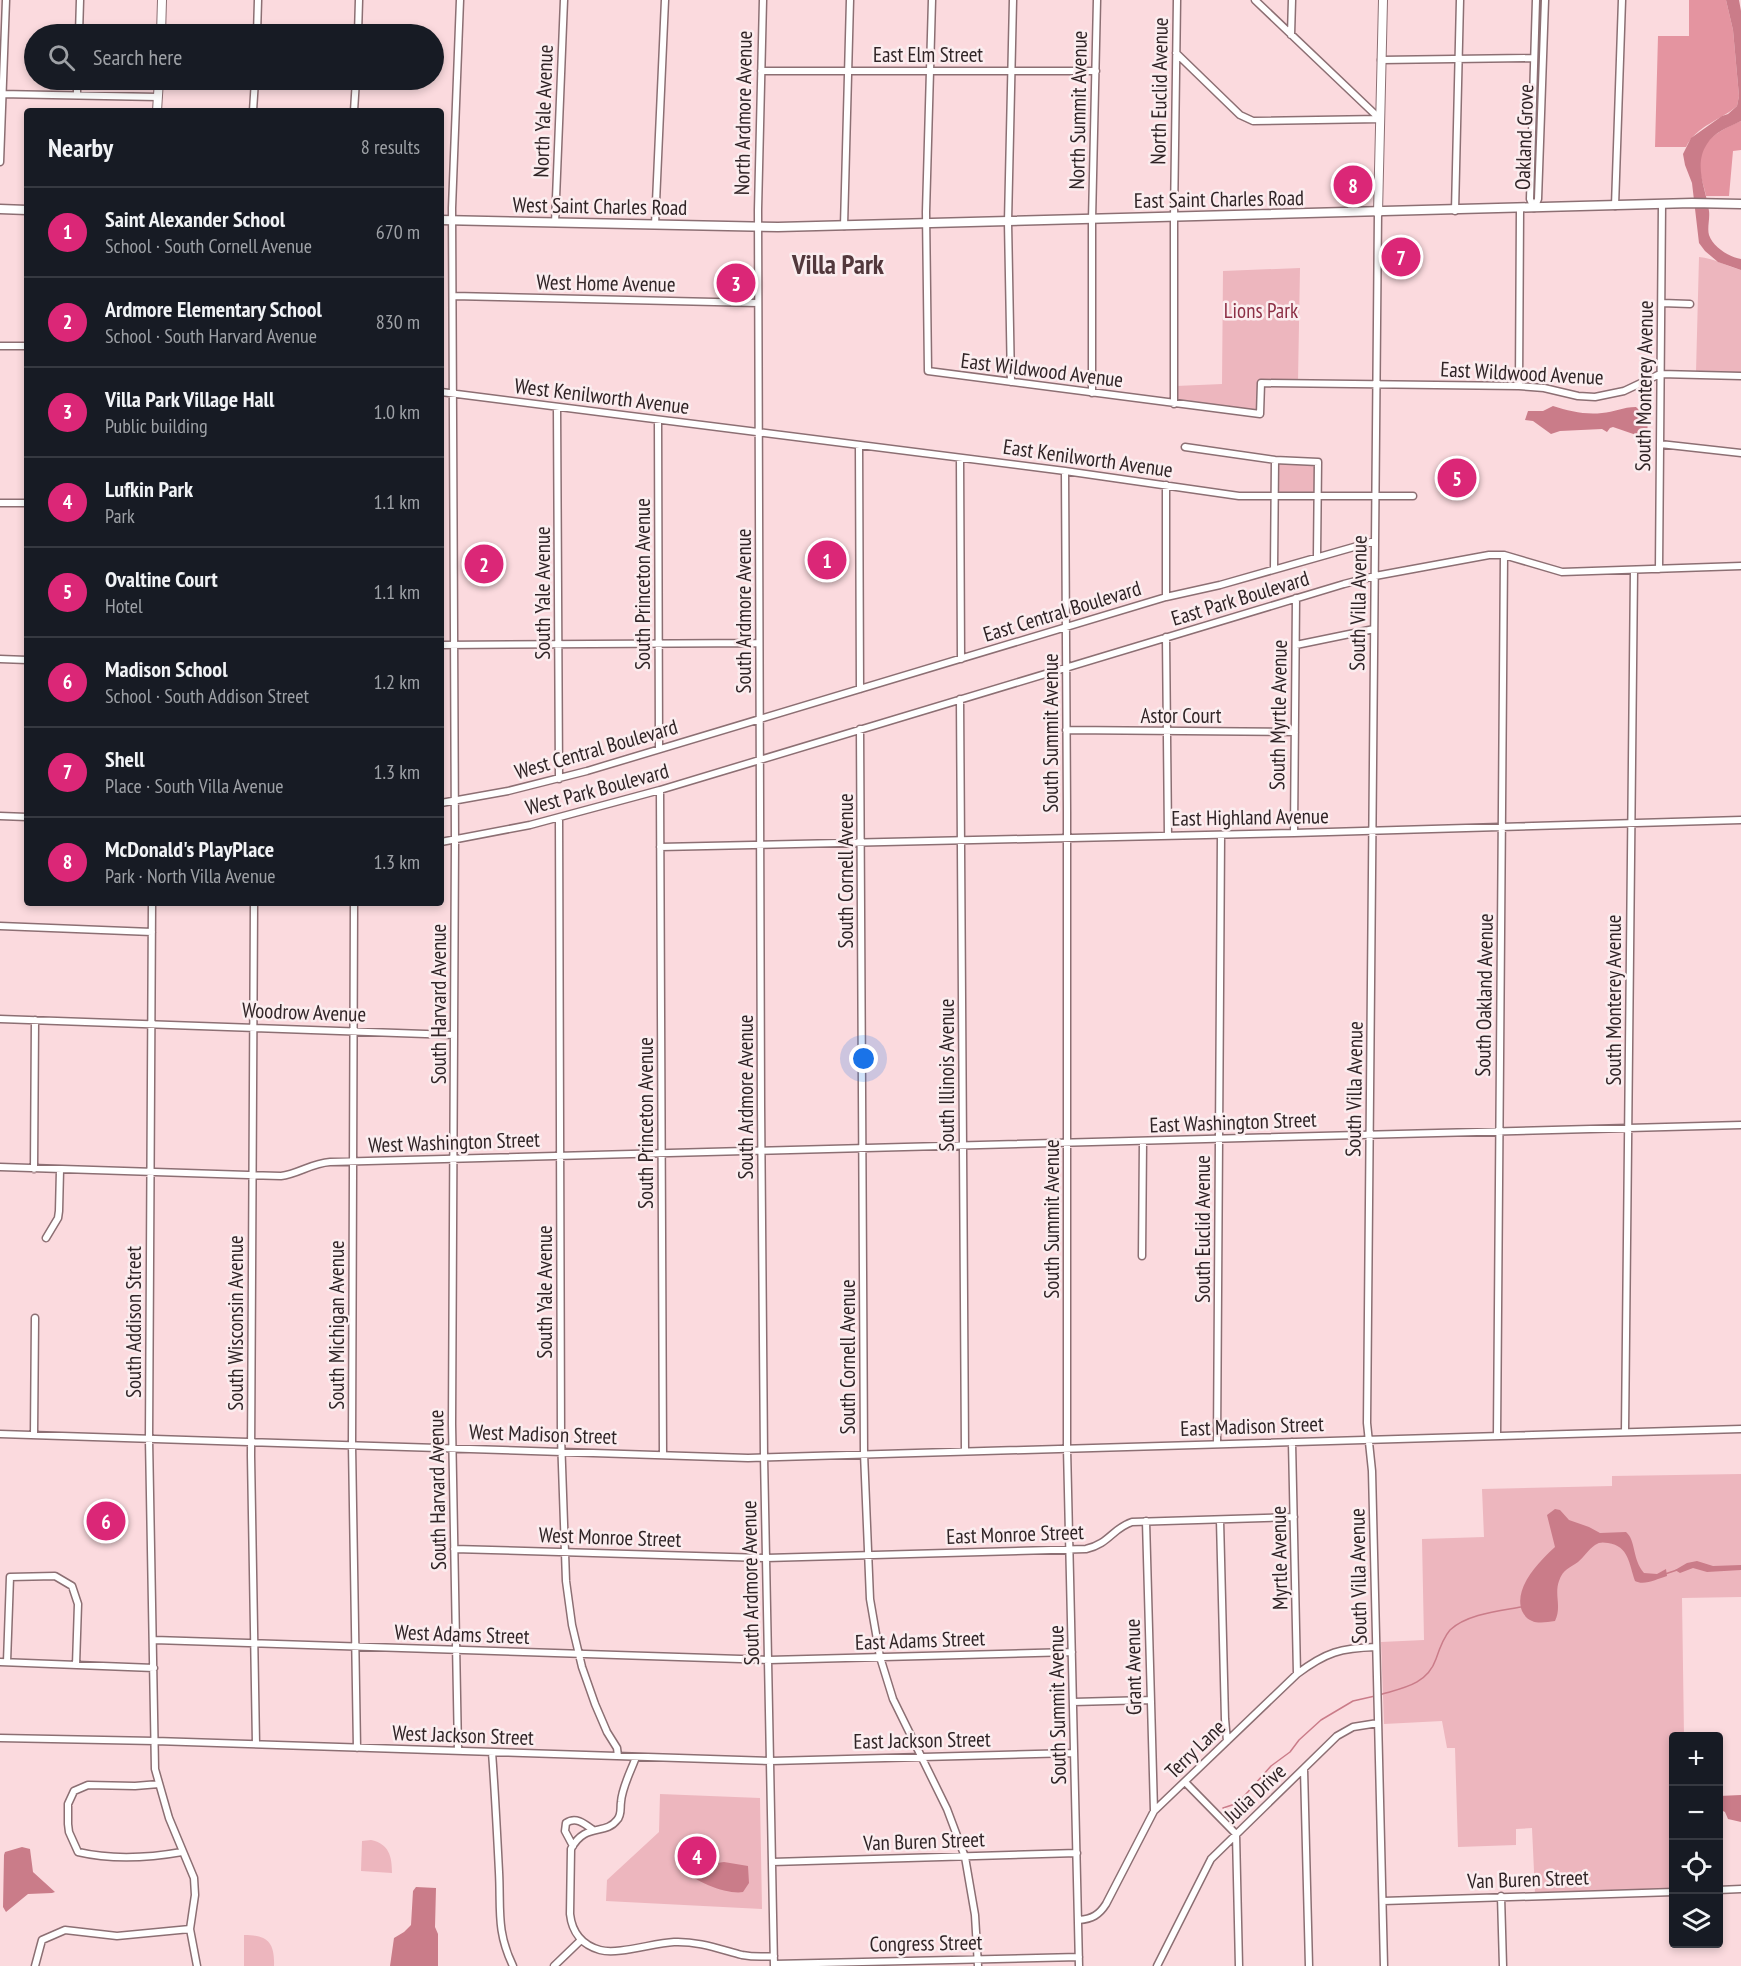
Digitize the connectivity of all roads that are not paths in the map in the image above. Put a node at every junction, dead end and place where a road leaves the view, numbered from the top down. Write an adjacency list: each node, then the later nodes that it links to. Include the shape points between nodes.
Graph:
1 (6, 0): 40 (street)
2 (80, 0): 22 (street)
3 (162, 0): 23 (street)
4 (258, 0): 24 (street)
5 (359, 0): 25 (street)
6 (460, 0): 59 (street, South Harvard Avenue)
7 (564, 0): 62 (street, North Yale Avenue)
8 (665, 0): 64 (street)
9 (763, 0): 31 (street, North Ardmore Avenue)
10 (850, 0): 32 (street)
11 (932, 0): 33 (street)
12 (1013, 0): 34 (street)
13 (1097, 0): 35 (street, North Summit Avenue)
14 (1177, 0): 27 (street, North Euclid Avenue)
15 (1255, 0): 26 (street)
16 (1292, 0): 26 (street)
17 (1383, 0): 29 (street)
18 (1460, 0): 30 (street)
19 (1536, 0): 28 (street, Oakland Grove)
20 (1545, 0): 51 (street, Oakland Grove, via 1538,199)
21 (1622, 0): 50 (street)
22 (79, 24)
23 (161, 24)
24 (257, 24)
25 (358, 24)
26 (1291, 35): 46 (street)
27 (1176, 53): 46 (street, via 1240,115 1253,121); 57 (street, North Euclid Avenue)
28 (1534, 58): 30 (street); 51 (street, Oakland Grove, via 1530,199)
29 (1381, 60): 30 (street); 46 (street)
30 (1459, 60): 55 (street)
31 (761, 71): 32 (street, East Elm Street); 66 (street, North Ardmore Avenue)
32 (848, 71): 33 (street, East Elm Street); 65 (street)
33 (930, 71): 34 (street, East Elm Street); 63 (street)
34 (1011, 71): 35 (street, East Elm Street); 61 (street)
35 (1096, 71): 60 (street, North Summit Avenue)
36 (76, 90): 41 (street)
37 (158, 90): 42 (street)
38 (254, 90): 44 (street)
39 (355, 90): 45 (street)
40 (1, 94): 41 (street); 47 (street)
41 (76, 95): 42 (street)
42 (158, 97): 43 (street)
43 (157, 108)
44 (253, 108)
45 (354, 108)
46 (1380, 119): 56 (street)
47 (0, 162)
48 (1662, 204): 49 (main road, East Saint Charles Road); 50 (main road, East Saint Charles Road); 69 (street, South Monterey Avenue)
49 (1741, 204)
50 (1615, 206): 51 (main road, East Saint Charles Road)
51 (1534, 208): 53 (main road, East Saint Charles Road)
52 (0, 209): 54 (main road)
53 (1520, 209): 55 (main road, East Saint Charles Road); 77 (street)
54 (24, 210)
55 (1455, 211): 56 (main road, East Saint Charles Road)
56 (1378, 213): 57 (main road, East Saint Charles Road); 76 (street, South Villa Avenue)
57 (1174, 218): 60 (main road, East Saint Charles Road); 81 (street)
58 (444, 220): 59 (main road, West Saint Charles Road)
59 (452, 220): 62 (main road, West Saint Charles Road); 67 (street, South Harvard Avenue)
60 (1092, 220): 61 (main road, East Saint Charles Road); 80 (street)
61 (1008, 222): 63 (main road, East Saint Charles Road); 75 (street)
62 (555, 223): 64 (main road, West Saint Charles Road)
63 (927, 224): 65 (main road, East Saint Charles Road); 75 (street, East Wildwood Avenue, via 928,370)
64 (655, 225): 66 (main road, West Saint Charles Road)
65 (844, 226): 66 (main road, East Saint Charles Road)
66 (758, 227): 68 (street, South Ardmore Avenue)
67 (453, 296): 68 (street, West Home Avenue); 79 (street, South Harvard Avenue)
68 (758, 303): 84 (street, South Ardmore Avenue)
69 (1662, 303): 70 (street); 73 (street, South Monterey Avenue)
70 (1690, 304)
71 (0, 346): 72 (street)
72 (24, 346)
73 (1660, 374): 74 (street, East Wildwood Avenue); 77 (street, East Wildwood Avenue, via 1624,392 1595,397); 85 (street, South Monterey Avenue)
74 (1741, 376)
75 (1011, 382): 80 (street, East Wildwood Avenue)
76 (1377, 384): 77 (street, East Wildwood Avenue); 81 (street, East Wildwood Avenue, via 1261,383 1260,414); 96 (street, South Villa Avenue)
77 (1519, 386)
78 (444, 392): 79 (street, West Kenilworth Avenue)
79 (453, 393): 82 (street, West Kenilworth Avenue); 116 (street, South Harvard Avenue)
80 (1092, 393): 81 (street, East Wildwood Avenue)
81 (1174, 404)
82 (557, 407): 83 (street, West Kenilworth Avenue); 113 (street, South Yale Avenue)
83 (658, 420): 84 (street, West Kenilworth Avenue); 114 (street, South Princeton Avenue)
84 (759, 433): 86 (street, East Kenilworth Avenue); 112 (street, South Ardmore Avenue)
85 (1660, 444): 88 (street); 104 (street, South Monterey Avenue)
86 (859, 446): 89 (street, East Kenilworth Avenue); 122 (street)
87 (1185, 447): 90 (street)
88 (1741, 453)
89 (960, 458): 91 (street, East Kenilworth Avenue); 119 (street)
90 (1275, 460): 93 (street); 95 (street, via 1318,462)
91 (1065, 471): 92 (street, East Kenilworth Avenue); 109 (street, South Summit Avenue)
92 (1166, 485): 93 (street, East Kenilworth Avenue, via 1239,496); 107 (street)
93 (1274, 496): 95 (street, East Kenilworth Avenue); 103 (street)
94 (1413, 496): 96 (street, East Kenilworth Avenue)
95 (1318, 497): 96 (street, East Kenilworth Avenue); 101 (street)
96 (1376, 497): 99 (street, South Villa Avenue)
97 (0, 503): 98 (street)
98 (24, 504)
99 (1375, 541): 101 (street, East Central Boulevard); 106 (street, South Villa Avenue)
100 (1504, 555): 105 (street, East Park Boulevard, via 1562,572); 106 (street, East Park Boulevard); 140 (street, South Oakland Avenue)
101 (1317, 556): 103 (street, East Central Boulevard)
102 (1741, 566): 104 (street, East Park Boulevard)
103 (1274, 569): 107 (street, East Central Boulevard)
104 (1659, 569): 105 (street, East Park Boulevard)
105 (1634, 570): 139 (street, South Monterey Avenue)
106 (1375, 576): 108 (street, East Park Boulevard); 110 (street, South Villa Avenue)
107 (1166, 597): 109 (street, East Central Boulevard)
108 (1296, 598): 111 (street, East Park Boulevard); 117 (street, South Myrtle Avenue)
109 (1065, 627): 119 (street, East Central Boulevard); 121 (street, South Summit Avenue)
110 (1374, 629): 117 (street); 141 (street, South Villa Avenue)
111 (1166, 637): 121 (street, East Park Boulevard); 127 (street)
112 (759, 643): 114 (street); 124 (street, South Ardmore Avenue)
113 (558, 644): 114 (street); 116 (street); 131 (street, South Yale Avenue)
114 (659, 644): 129 (street, South Princeton Avenue)
115 (444, 645): 116 (street)
116 (454, 645): 133 (street, South Harvard Avenue)
117 (1296, 645): 128 (street, South Myrtle Avenue)
118 (0, 659): 120 (street)
119 (961, 659): 122 (street, East Central Boulevard)
120 (24, 660)
121 (1066, 667): 123 (street, East Park Boulevard); 126 (street, South Summit Avenue)
122 (860, 689): 124 (street, East Central Boulevard)
123 (960, 699): 125 (street, East Park Boulevard); 147 (street, South Illinois Avenue)
124 (759, 719): 129 (street, West Central Boulevard); 130 (street, South Ardmore Avenue)
125 (860, 729): 130 (street, East Park Boulevard); 149 (street, South Cornell Avenue)
126 (1066, 730): 127 (street, Astor Court); 145 (street, South Summit Avenue)
127 (1167, 731): 128 (street, Astor Court); 144 (street)
128 (1295, 732): 142 (street, South Myrtle Avenue)
129 (659, 749): 131 (street, West Central Boulevard)
130 (760, 761): 132 (street, West Park Boulevard); 150 (street, South Ardmore Avenue)
131 (559, 779): 133 (street, West Central Boulevard)
132 (660, 790): 137 (street, West Park Boulevard); 151 (street, South Princeton Avenue)
133 (455, 801): 134 (street, West Central Boulevard); 146 (street, South Harvard Avenue)
134 (444, 803)
135 (0, 816): 136 (street)
136 (24, 817)
137 (559, 818): 146 (street, West Park Boulevard); 174 (street, South Yale Avenue)
138 (1741, 820): 139 (street, East Highland Avenue)
139 (1632, 824): 140 (street, East Highland Avenue); 164 (street, South Monterey Avenue)
140 (1501, 827): 141 (street, East Highland Avenue); 165 (street, South Oakland Avenue)
141 (1372, 831): 142 (street, East Highland Avenue); 166 (street, South Villa Avenue)
142 (1294, 833): 143 (street, East Highland Avenue)
143 (1221, 835): 144 (street, East Highland Avenue); 167 (street, South Euclid Avenue)
144 (1168, 836): 145 (street, East Highland Avenue)
145 (1067, 838): 147 (street, East Highland Avenue); 169 (street, South Summit Avenue)
146 (455, 840): 148 (street, West Park Boulevard); 162 (street, South Harvard Avenue)
147 (962, 841): 149 (street, East Highland Avenue); 170 (street, South Illinois Avenue)
148 (444, 842)
149 (861, 843): 150 (street, East Highland Avenue); 171 (street, South Cornell Avenue)
150 (760, 845): 151 (street, East Highland Avenue); 172 (street, South Ardmore Avenue)
151 (660, 847): 173 (street, South Princeton Avenue)
152 (152, 906): 156 (street, South Addison Street)
153 (254, 906): 160 (street, South Wisconsin Avenue)
154 (354, 906): 161 (street, South Michigan Avenue)
155 (0, 926): 156 (street)
156 (152, 932): 159 (street, South Addison Street)
157 (0, 1019): 158 (street, Woodrow Avenue)
158 (35, 1020): 159 (street, Woodrow Avenue); 178 (street)
159 (152, 1023): 160 (street, Woodrow Avenue); 180 (street, South Addison Street)
160 (253, 1027): 161 (street, Woodrow Avenue); 181 (street, South Wisconsin Avenue)
161 (354, 1031): 162 (street, Woodrow Avenue); 176 (street, South Michigan Avenue)
162 (454, 1035): 175 (street, South Harvard Avenue)
163 (1741, 1125): 164 (street, East Washington Street)
164 (1629, 1128): 165 (street, East Washington Street); 186 (street, South Monterey Avenue)
165 (1499, 1131): 166 (street, East Washington Street); 189 (street, South Oakland Avenue)
166 (1370, 1134): 167 (street, East Washington Street); 191 (street, South Villa Avenue)
167 (1219, 1139): 168 (street, East Washington Street); 195 (street, South Euclid Avenue)
168 (1143, 1141): 169 (street, East Washington Street); 183 (street)
169 (1068, 1143): 170 (street, East Washington Street); 197 (street, South Summit Avenue)
170 (963, 1145): 171 (street, East Washington Street); 198 (street, South Illinois Avenue)
171 (863, 1148): 172 (street, East Washington Street); 200 (street, South Cornell Avenue)
172 (762, 1150): 173 (street, West Washington Street); 202 (street, South Ardmore Avenue)
173 (661, 1153): 174 (street, West Washington Street); 201 (street, South Princeton Avenue)
174 (560, 1155): 175 (street, West Washington Street); 199 (street, South Yale Avenue)
175 (453, 1158): 176 (street, West Washington Street); 196 (street, South Harvard Avenue)
176 (353, 1161): 181 (street, West Washington Street, via 321,1162 287,1175); 194 (street, South Michigan Avenue)
177 (0, 1167): 178 (street, West Washington Street)
178 (34, 1169): 179 (street, West Washington Street)
179 (60, 1170): 180 (street, West Washington Street); 182 (street, via 58,1218)
180 (150, 1172): 181 (street, West Washington Street); 190 (street, South Addison Street)
181 (252, 1175): 192 (street, South Wisconsin Avenue)
182 (46, 1238)
183 (1142, 1256)
184 (35, 1318): 188 (street)
185 (1741, 1429): 186 (street, East Madison Street)
186 (1626, 1432): 189 (street, East Madison Street)
187 (0, 1434): 188 (street)
188 (34, 1435): 190 (street, West Madison Street)
189 (1497, 1436): 191 (street, East Madison Street)
190 (149, 1439): 192 (street, West Madison Street); 213 (street, South Addison Street)
191 (1369, 1440): 193 (street, East Madison Street); 216 (street, South Villa Avenue)
192 (251, 1441): 194 (street, West Madison Street); 214 (street, South Wisconsin Avenue)
193 (1292, 1442): 195 (street, East Madison Street); 203 (street, Myrtle Avenue)
194 (352, 1444): 196 (street, West Madison Street); 215 (street, South Michigan Avenue)
195 (1217, 1444): 197 (street, East Madison Street)
196 (452, 1448): 199 (street, West Madison Street); 206 (street, South Harvard Avenue)
197 (1067, 1448): 198 (street, East Madison Street); 207 (street, South Summit Avenue)
198 (965, 1450): 200 (street, East Madison Street)
199 (562, 1452): 201 (street, West Madison Street); 208 (street, South Yale Avenue)
200 (864, 1453): 202 (street, East Madison Street); 209 (street, South Cornell Avenue)
201 (663, 1455): 202 (street, West Madison Street)
202 (764, 1456): 210 (street, South Ardmore Avenue)
203 (1294, 1517): 204 (street, East Monroe Street); 225 (street, Myrtle Avenue)
204 (1220, 1520): 205 (street, East Monroe Street); 231 (street)
205 (1146, 1521): 207 (street, East Monroe Street, via 1128,1523 1094,1548); 226 (street, Grant Avenue)
206 (454, 1549): 208 (street, West Monroe Street); 217 (street, South Harvard Avenue)
207 (1070, 1550): 209 (street, East Monroe Street); 218 (street, South Summit Avenue)
208 (564, 1551): 210 (street, West Monroe Street); 219 (street, South Yale Avenue)
209 (867, 1556): 210 (street, East Monroe Street); 220 (street, South Cornell Avenue)
210 (766, 1558): 221 (street, South Ardmore Avenue)
211 (0, 1599): 212 (street)
212 (9, 1599): 222 (street); 223 (street, via 10,1577 56,1576 72,1586 78,1600)
213 (153, 1640): 214 (street, West Adams Street); 224 (street, South Addison Street)
214 (254, 1643): 215 (street, West Adams Street); 232 (street, South Wisconsin Avenue)
215 (355, 1647): 217 (street, West Adams Street); 233 (street, South Michigan Avenue)
216 (1376, 1647): 225 (street, Terry Lane, via 1336,1651); 228 (street, South Villa Avenue)
217 (456, 1650): 219 (street, West Adams Street); 234 (street, South Harvard Avenue)
218 (1072, 1652): 220 (street, East Adams Street); 227 (street, South Summit Avenue)
219 (578, 1655): 221 (street, West Adams Street); 237 (street, South Yale Avenue)
220 (880, 1657): 221 (street, East Adams Street); 239 (street, South Cornell Avenue, via 903,1721)
221 (769, 1660): 240 (street, South Ardmore Avenue)
222 (3, 1662): 223 (street)
223 (76, 1665): 224 (street)
224 (154, 1668): 230 (street, South Addison Street)
225 (1298, 1674): 231 (street, Terry Lane)
226 (1150, 1700): 227 (street); 244 (street, Grant Avenue)
227 (1073, 1702): 236 (street, South Summit Avenue)
228 (1378, 1723): 241 (street, Julia Drive, via 1353,1727 1337,1736); 256 (street, South Villa Avenue)
229 (0, 1738): 230 (street, West Jackson Street)
230 (155, 1741): 232 (street, West Jackson Street); 243 (street, South Addison Street)
231 (1227, 1741): 242 (street, Terry Lane)
232 (256, 1744): 233 (street, West Jackson Street)
233 (357, 1748): 234 (street, West Jackson Street)
234 (458, 1751): 235 (street, West Jackson Street)
235 (492, 1752): 237 (street, West Jackson Street); 266 (street, via 499,1919)
236 (1074, 1753): 239 (street, East Jackson Street); 249 (street, South Summit Avenue)
237 (618, 1756): 238 (street, West Jackson Street)
238 (636, 1756): 240 (street, West Jackson Street); 245 (street, via 623,1792 620,1815 605,1829)
239 (922, 1757): 240 (street, East Jackson Street); 250 (street, South Cornell Avenue)
240 (771, 1761): 251 (street, South Ardmore Avenue)
241 (1304, 1769): 246 (street, Julia Drive); 271 (street)
242 (1185, 1782): 244 (street, Terry Lane); 246 (street)
243 (159, 1784): 248 (street, South Addison Street); 248 (street, via 82,1786 69,1799 69,1831 78,1852 96,1856 153,1857)
244 (1154, 1811): 257 (street, Terry Lane, via 1106,1904 1091,1919)
245 (593, 1830): 247 (street); 247 (street, via 579,1821 566,1822 565,1830)
246 (1236, 1834): 269 (street, Julia Drive, via 1211,1859); 270 (street)
247 (573, 1846): 259 (street, via 570,1914)
248 (182, 1852): 258 (street, South Addison Street, via 195,1887)
249 (1077, 1853): 250 (street, Van Buren Street); 257 (street, South Summit Avenue)
250 (965, 1857): 251 (street, Van Buren Street); 262 (street, South Cornell Avenue)
251 (772, 1862): 260 (street, South Ardmore Avenue)
252 (1741, 1889): 253 (street)
253 (1723, 1890)
254 (1669, 1892): 255 (street, Van Buren Street)
255 (1501, 1896): 256 (street, Van Buren Street); 273 (street)
256 (1383, 1901): 272 (street, South Villa Avenue)
257 (1079, 1920): 261 (street, South Summit Avenue)
258 (190, 1929): 264 (street, via 117,1936 64,1930 42,1940); 265 (street, South Addison Street)
259 (581, 1940): 260 (street, via 609,1952 689,1942 750,1956); 267 (street)
260 (774, 1956): 263 (street, South Ardmore Avenue)
261 (1079, 1957): 262 (street, Congress Street); 268 (street, South Summit Avenue)
262 (978, 1962): 263 (street, Congress Street)
263 (774, 1965)
264 (35, 1966)
265 (197, 1966)
266 (513, 1966)
267 (554, 1966)
268 (1079, 1966)
269 (1157, 1966)
270 (1239, 1966)
271 (1309, 1966)
272 (1384, 1966)
273 (1503, 1966)

